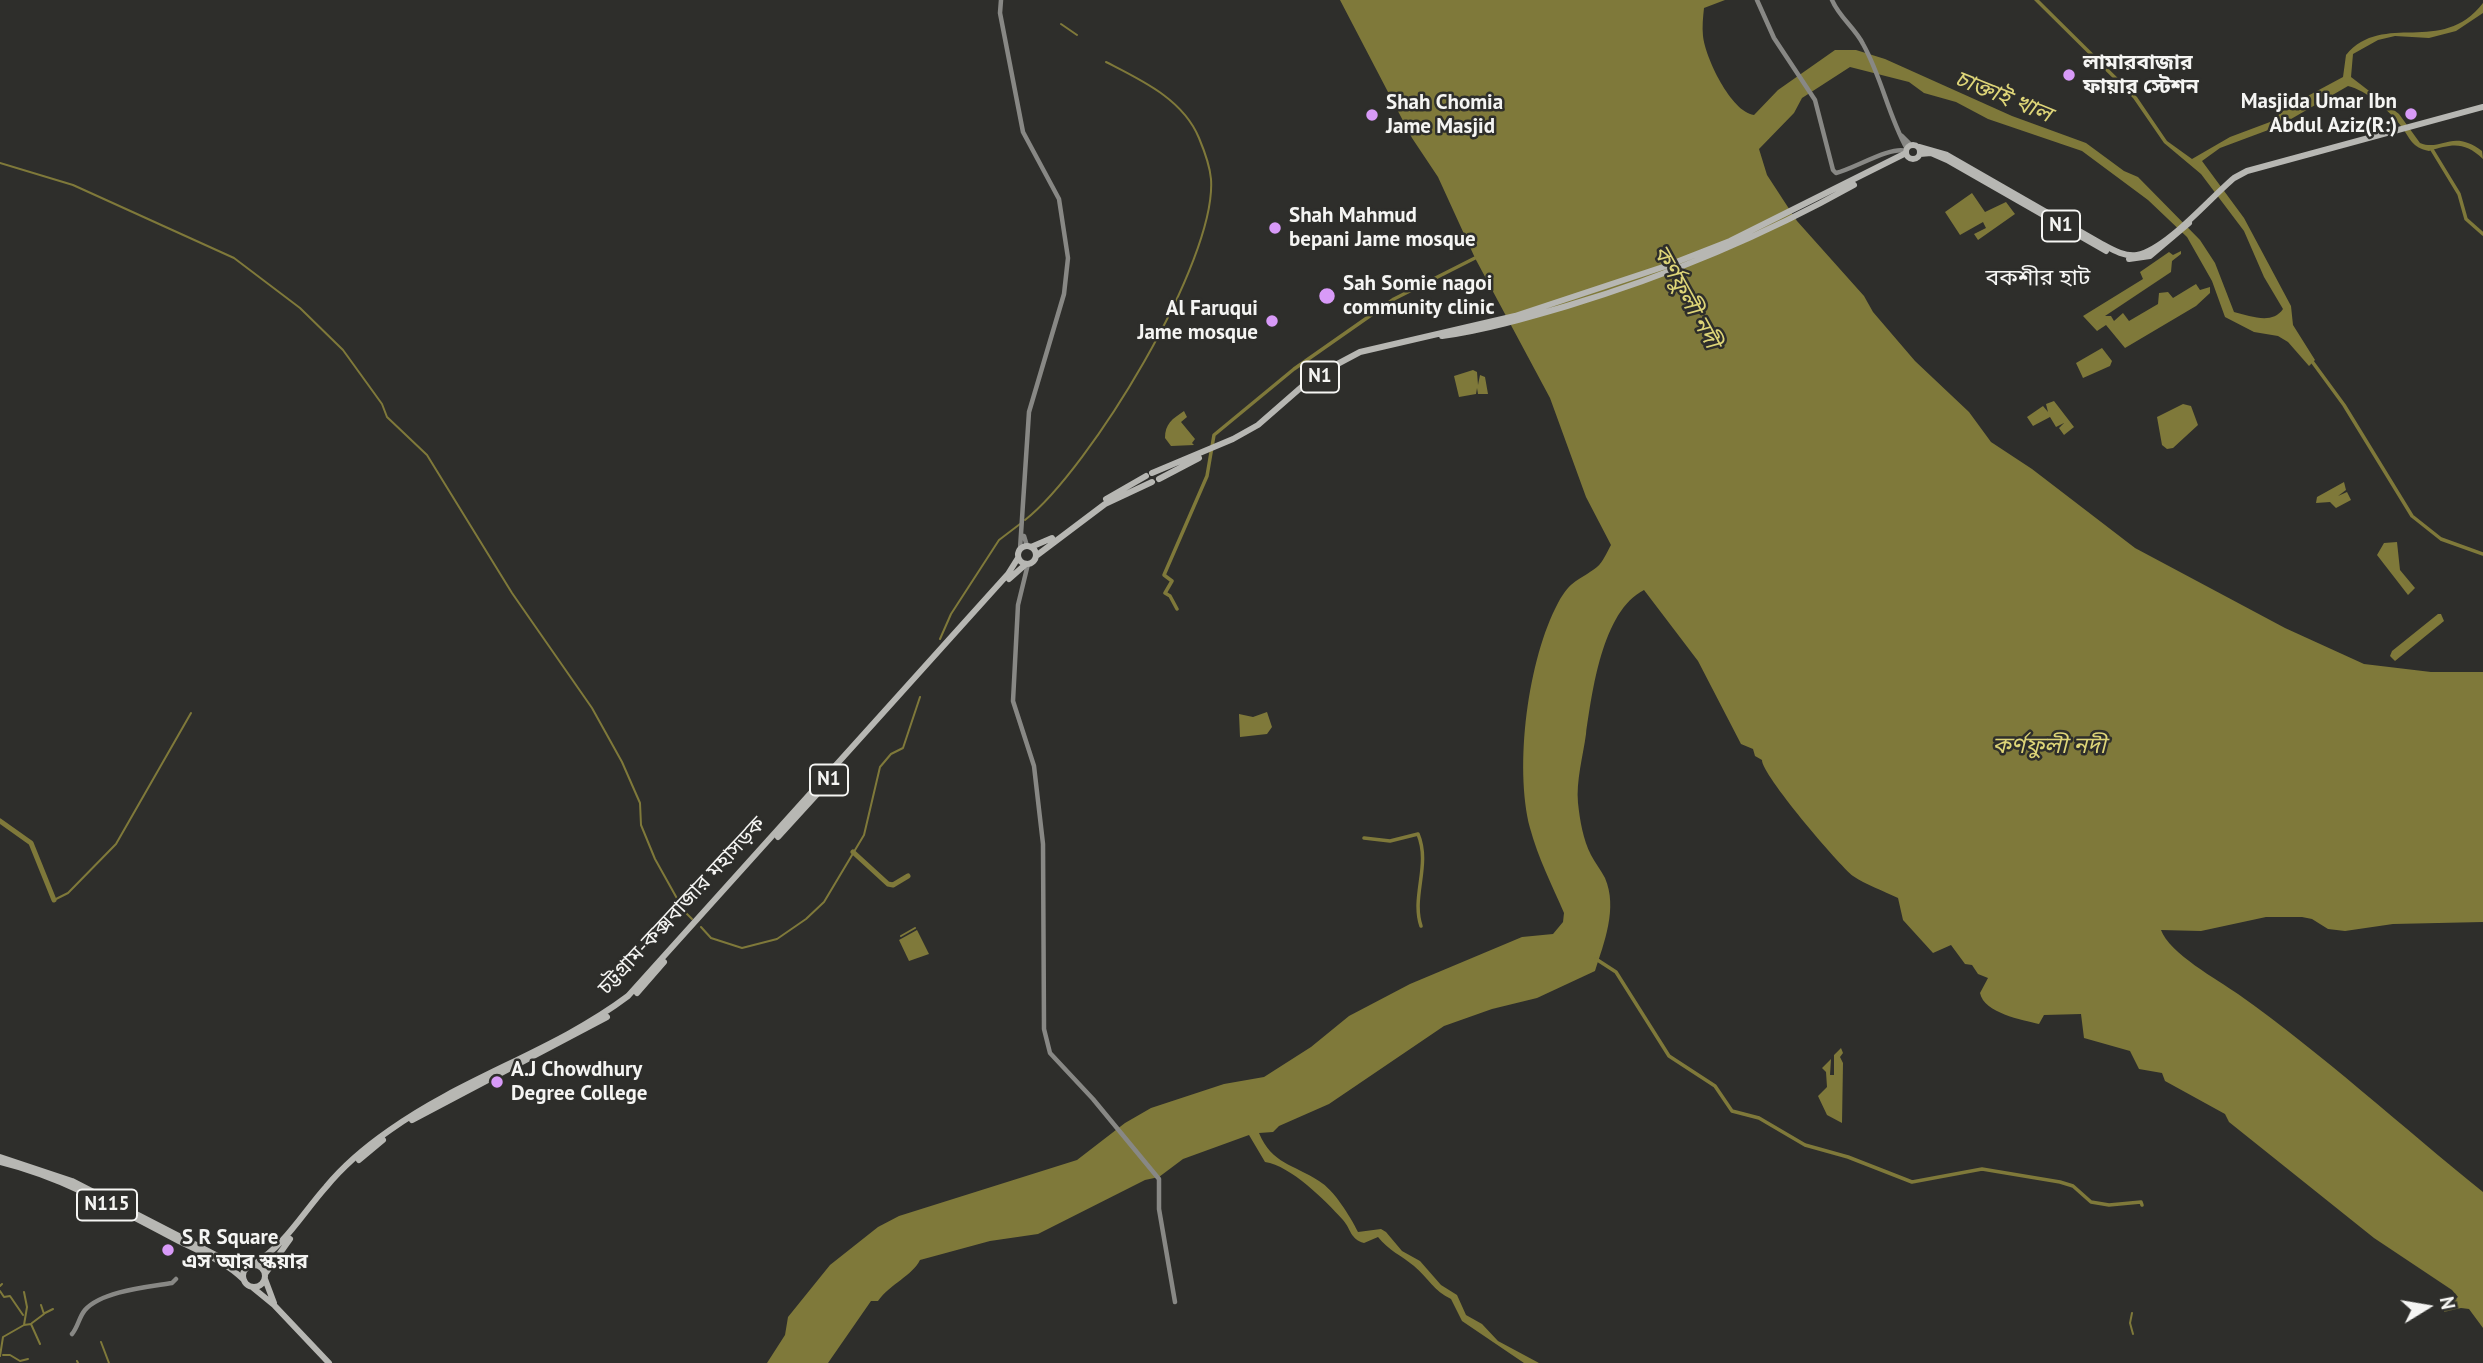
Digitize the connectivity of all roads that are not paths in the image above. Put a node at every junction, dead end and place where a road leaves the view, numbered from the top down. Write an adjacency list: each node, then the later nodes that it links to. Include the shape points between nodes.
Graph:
1 (1002, 0): 9 (main road, via 1000,13 1023,132 1059,199 1068,258 1064,294 1029,412 1022,532)
2 (1758, 0): 5 (main road, via 1774,38 1815,100 1829,164 1836,173 1896,150)
3 (1832, 0): 5 (main road, via 1863,43)
4 (2483, 109): 6 (highway, N1, via 2247,171 2176,234 2137,256 2089,239 1947,155)
5 (1908, 151): 6 (highway, N1); 6 (highway, N1, via 1916,159); 7 (highway, N1, via 1834,194 1669,273 1516,321 1406,343 1349,361 1315,380 1260,427)
6 (1920, 151)
7 (1213, 450): 8 (highway, N1, via 1105,504); 8 (highway, N1, via 1149,475)
8 (1054, 538): 9 (highway, N1); 10 (highway, N1)
9 (1026, 547): 10 (highway); 11 (highway, N1)
10 (1036, 556): 12 (highway, N1)
11 (1018, 558): 12 (highway); 15 (highway, চট্টগ্রাম-কক্সবাজার মহাসড়ক / N1, via 628,996 591,1022 435,1101 388,1131 328,1184 275,1251)
12 (1027, 564): 16 (highway, চট্টগ্রাম-কক্সবাজার মহাসড়ক / N1, via 630,999 594,1026 468,1088 390,1134 330,1188); 20 (main road, via 1018,605 1013,701 1034,766 1043,844 1044,1029 1050,1053 1159,1179 1159,1209)
13 (0, 1157): 15 (highway, N115, via 72,1181 233,1264)
14 (0, 1162): 18 (highway, N115, via 69,1187 149,1225 231,1268)
15 (251, 1265): 16 (highway, via 261,1267); 18 (highway, via 243,1272)
16 (265, 1277): 19 (highway, via 260,1286); 21 (highway)
17 (176, 1279): 22 (main road, via 93,1303)
18 (244, 1280): 19 (highway)
19 (252, 1287): 21 (highway)
20 (1175, 1302)
21 (274, 1305): 23 (highway)
22 (72, 1334)
23 (329, 1363)

